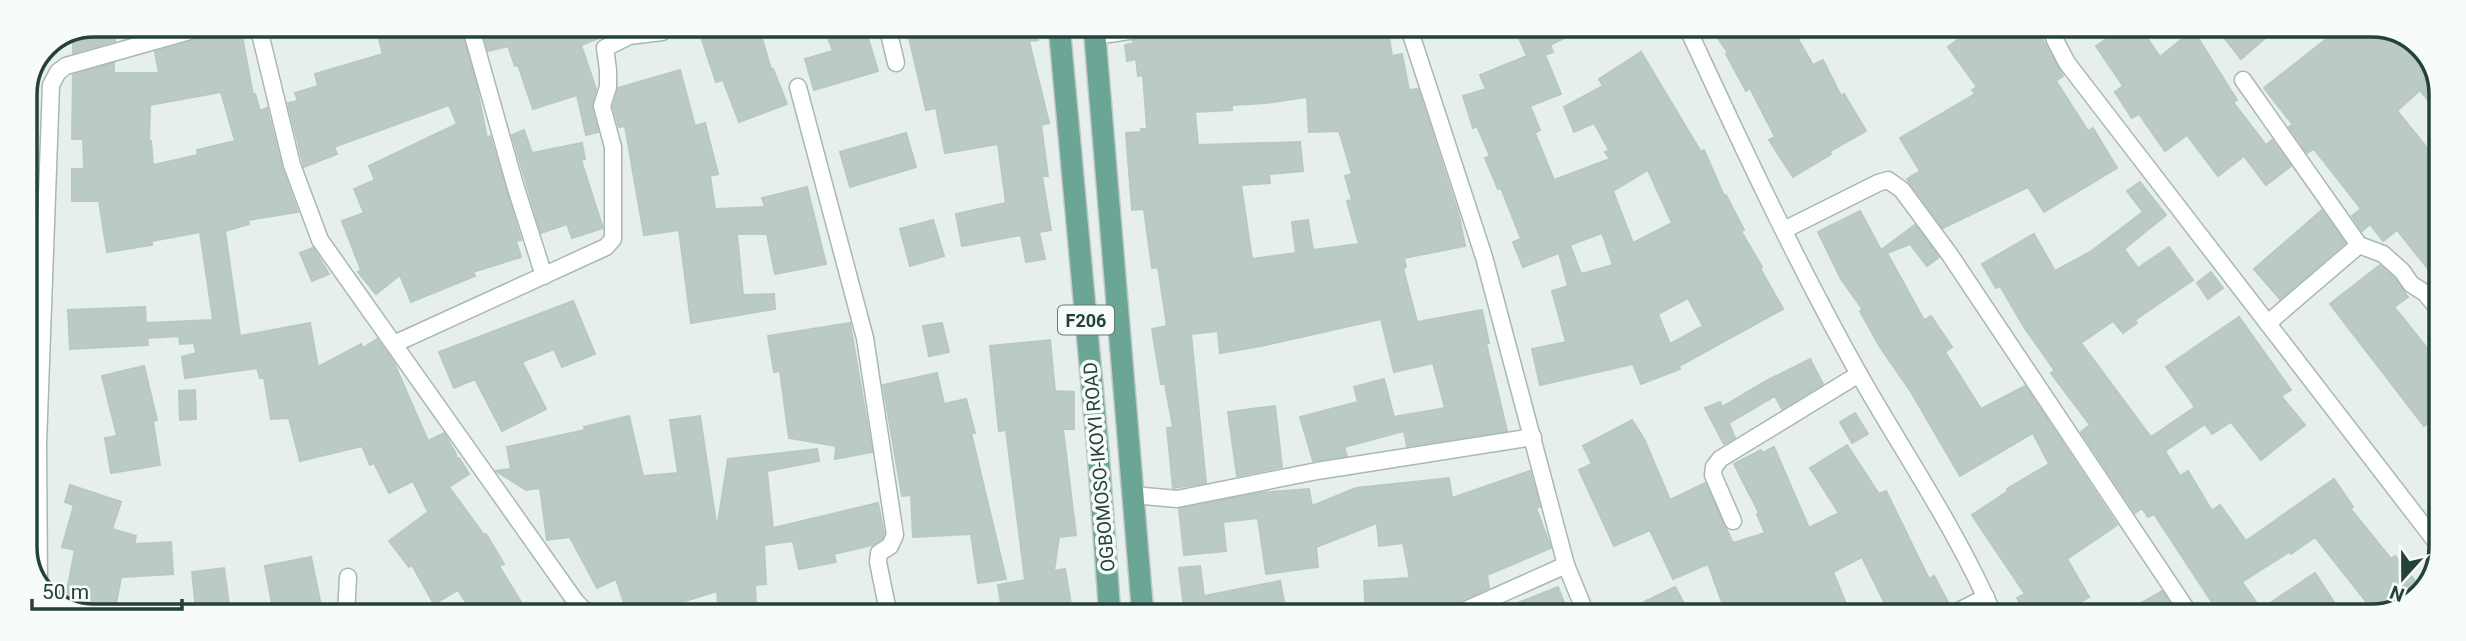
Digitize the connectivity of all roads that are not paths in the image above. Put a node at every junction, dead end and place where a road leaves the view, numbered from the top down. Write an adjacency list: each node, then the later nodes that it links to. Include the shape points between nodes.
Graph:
1 (166, 37): 23 (street, via 66,66 51,85)
2 (261, 37): 19 (street, via 292,165 320,240)
3 (473, 37): 16 (street)
4 (627, 37): 16 (street, via 605,48 608,70 602,106 613,147 613,239 606,247)
5 (890, 37): 11 (street)
6 (1060, 37): 34 (main road, OGBOMOSO-IKOYI ROAD / F206)
7 (1095, 37): 24 (main road, OGBOMOSO-IKOYI ROAD / F206)
8 (1412, 37): 21 (street, via 1484,257)
9 (1691, 37): 14 (street)
10 (2054, 37): 18 (street, via 2067,63)
11 (896, 63)
12 (2243, 80): 15 (street)
13 (798, 87): 33 (street, via 865,338 895,535 890,546 879,553)
14 (1784, 230): 20 (street); 40 (street, via 1878,183 1888,180 1902,190)
15 (2359, 245): 17 (street, via 2383,254); 18 (street)
16 (544, 276): 19 (street)
17 (2429, 297)
18 (2268, 323): 26 (street)
19 (394, 344): 32 (street)
20 (1859, 374): 25 (street, via 1720,459 1713,475); 30 (street)
21 (1533, 437): 24 (street, via 1317,471 1177,499); 28 (street)
22 (37, 444): 27 (street)
23 (37, 444)
24 (1133, 495): 35 (main road, OGBOMOSO-IKOYI ROAD / F206)
25 (1733, 521)
26 (2429, 533)
27 (39, 564)
28 (1566, 565): 36 (street); 37 (street)
29 (348, 577): 31 (street)
30 (1986, 597): 38 (street); 39 (street)
31 (347, 604)
32 (579, 604)
33 (887, 604)
34 (1109, 604)
35 (1142, 604)
36 (1479, 604)
37 (1582, 604)
38 (1973, 604)
39 (1989, 604)
40 (2183, 604)

